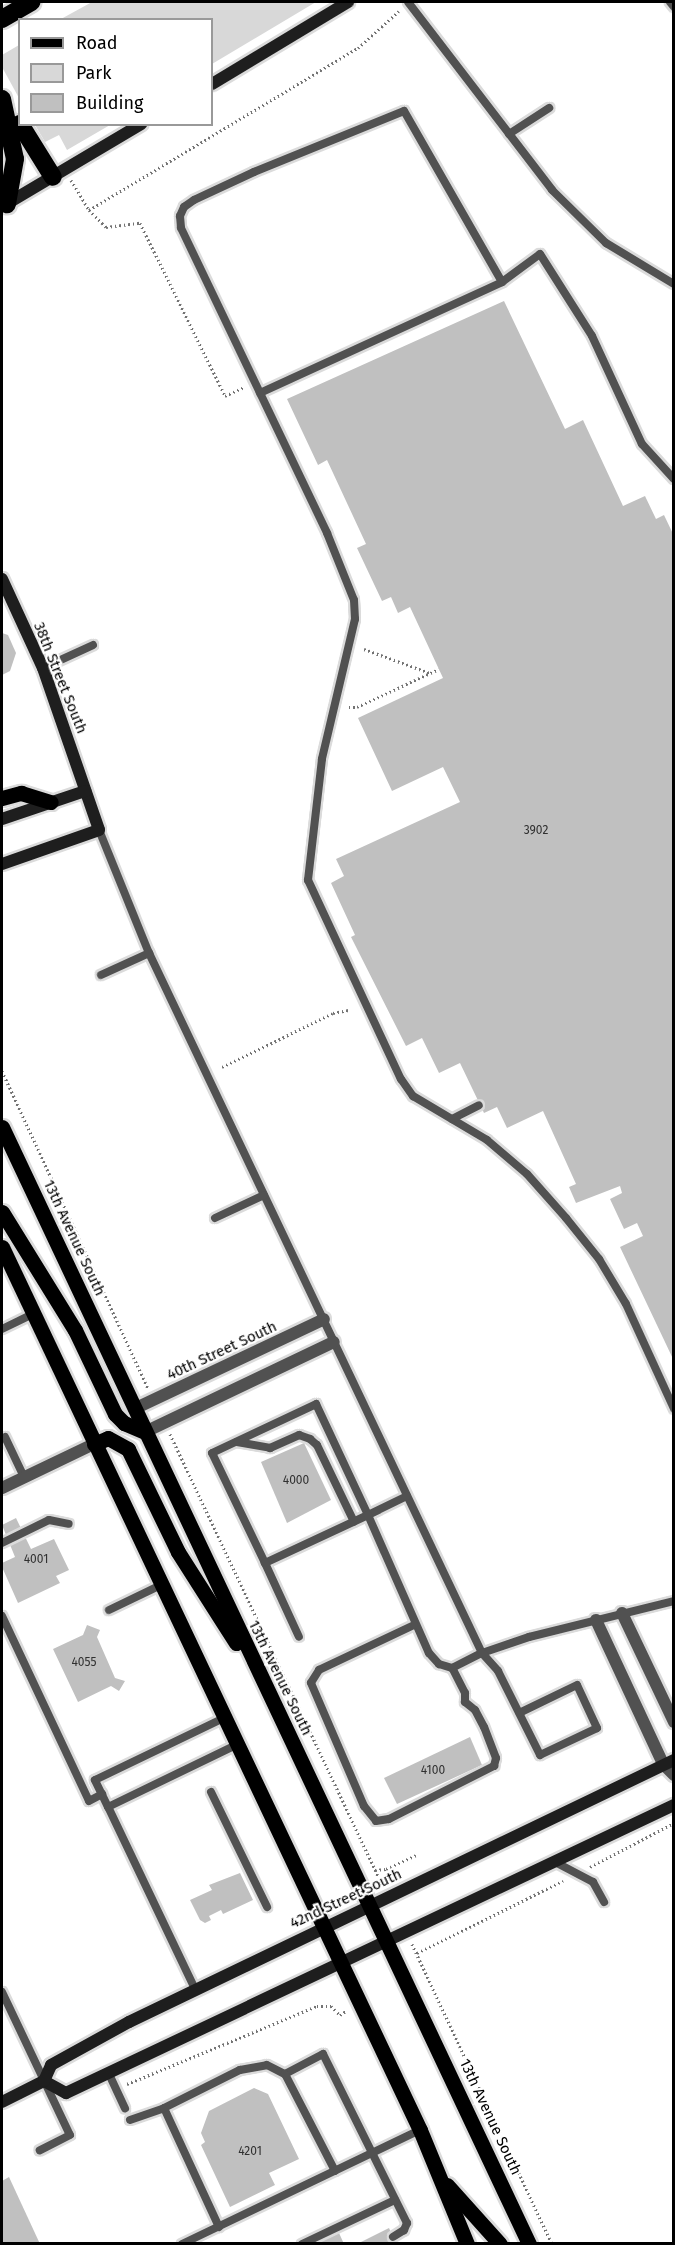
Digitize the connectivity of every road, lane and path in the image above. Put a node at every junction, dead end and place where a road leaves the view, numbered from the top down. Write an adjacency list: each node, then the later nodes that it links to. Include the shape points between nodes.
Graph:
1 (31, 2): 6 (highway)
2 (348, 2): 7 (main road)
3 (670, 2): 5 (lane)
4 (408, 3): 13 (lane); 17 (path, via 358,48)
5 (674, 7)
6 (2, 19)
7 (213, 83)
8 (2, 98): 10 (highway); 16 (highway, via 14,150)
9 (549, 108): 13 (lane)
10 (18, 121)
11 (21, 126): 14 (highway)
12 (138, 126): 14 (main road)
13 (509, 134): 19 (lane, via 552,190 606,243 628,260)
14 (52, 177): 16 (main road)
15 (73, 183): 17 (path)
16 (4, 205)
17 (89, 210): 20 (path, via 106,227 140,223 225,396)
18 (502, 282): 20 (lane, via 404,111 302,150 194,200 180,216 181,228); 21 (lane); 22 (lane, via 540,254 592,336 642,444)
19 (674, 284)
20 (255, 382): 21 (lane)
21 (260, 393): 42 (lane, via 327,533 354,600 355,619 322,759 308,880 401,1079 413,1096)
22 (674, 479)
23 (2, 579): 26 (main road, 38th Street South)
24 (93, 645): 26 (lane)
25 (364, 649): 28 (path)
26 (43, 668): 30 (main road, 38th Street South)
27 (439, 669): 28 (path)
28 (430, 673): 29 (path, via 357,707)
29 (349, 707)
30 (85, 790): 32 (main road); 34 (main road, 38th Street South)
31 (2, 798): 32 (main road, via 21,793)
32 (51, 802): 33 (main road)
33 (2, 819)
34 (99, 830): 35 (main road); 36 (lane)
35 (2, 864)
36 (149, 953): 37 (lane); 44 (lane)
37 (101, 975)
38 (349, 1010): 39 (path, via 333,1013)
39 (222, 1067)
40 (2, 1071): 52 (path)
41 (479, 1105): 42 (lane)
42 (453, 1119): 53 (lane, via 527,1174 599,1259 626,1304)
43 (2, 1127): 54 (main road, 13th Avenue South)
44 (264, 1195): 46 (lane); 49 (lane)
45 (2, 1212): 55 (main road, via 75,1330 115,1414)
46 (215, 1218)
47 (2, 1247): 48 (main road)
48 (33, 1314): 50 (lane); 59 (main road)
49 (324, 1319): 51 (lane); 54 (street, 40th Street South)
50 (2, 1329)
51 (334, 1342): 55 (street); 62 (lane)
52 (148, 1388)
53 (674, 1408)
54 (134, 1409): 55 (main road, 13th Avenue South)
55 (144, 1432): 78 (main road, 13th Avenue South)
56 (5, 1437): 60 (lane)
57 (172, 1439): 92 (path)
58 (237, 1442): 63 (lane, via 316,1404); 64 (lane, via 270,1448 299,1435 310,1439 317,1445); 67 (lane, via 212,1453)
59 (94, 1444): 60 (street); 68 (main road); 78 (main road, via 108,1437 128,1449 178,1552 222,1625)
60 (24, 1477): 61 (street)
61 (2, 1488)
62 (406, 1496): 63 (lane); 76 (lane)
63 (368, 1515): 64 (lane); 74 (lane, via 402,1587)
64 (354, 1521): 67 (lane)
65 (69, 1524): 66 (lane, via 49,1520)
66 (2, 1543)
67 (265, 1563): 75 (lane)
68 (161, 1585): 70 (lane); 80 (main road)
69 (674, 1601): 71 (lane)
70 (109, 1610)
71 (622, 1613): 73 (lane); 81 (street)
72 (2, 1617): 86 (lane, via 89,1801)
73 (596, 1620): 76 (lane); 83 (street)
74 (414, 1625): 77 (lane, via 438,1664); 77 (lane, via 319,1670 311,1683 364,1806 376,1821 389,1819 494,1766 484,1727 475,1710 465,1702)
75 (299, 1637)
76 (482, 1653): 77 (lane); 79 (lane, via 498,1671)
77 (453, 1668)
78 (256, 1671): 96 (main road, 13th Avenue South)
79 (519, 1713): 79 (lane, via 540,1755 597,1728 577,1685)
80 (224, 1718): 82 (main road); 86 (lane, via 95,1780)
81 (674, 1722)
82 (237, 1745): 88 (lane); 98 (main road)
83 (668, 1762): 84 (street); 94 (main road, 42nd Street South)
84 (674, 1775)
85 (211, 1792): 97 (lane)
86 (102, 1794): 88 (lane)
87 (674, 1805): 91 (main road)
88 (108, 1807): 103 (lane)
89 (674, 1823): 93 (path)
90 (416, 1855): 92 (path)
91 (555, 1862): 93 (lane); 99 (main road)
92 (375, 1870): 94 (path)
93 (580, 1872): 95 (lane, via 593,1882); 101 (path)
94 (388, 1896): 96 (main road, 42nd Street South)
95 (604, 1902)
96 (370, 1905): 98 (main road, 42nd Street South); 100 (main road, 13th Avenue South)
97 (267, 1906)
98 (322, 1927): 102 (main road); 103 (main road, 42nd Street South)
99 (407, 1934): 100 (main road); 101 (path)
100 (388, 1943): 102 (main road); 126 (main road, 13th Avenue South)
101 (417, 1953): 127 (path)
102 (340, 1965): 106 (main road); 114 (main road)
103 (195, 1989): 108 (main road, 42nd Street South, via 51,2065)
104 (2, 1992): 108 (lane)
105 (347, 2010): 109 (path, via 340,2015 331,2006 317,2006)
106 (109, 2074): 108 (main road, via 66,2093); 109 (lane)
107 (285, 2074): 111 (lane, via 267,2065 254,2066); 116 (lane, via 323,2055); 117 (lane)
108 (44, 2081): 110 (main road, 42nd Street South); 115 (lane, via 70,2135)
109 (116, 2088): 112 (lane)
110 (2, 2102)
111 (164, 2108): 113 (lane); 120 (lane)
112 (126, 2109)
113 (130, 2120)
114 (420, 2130): 116 (lane); 118 (main road)
115 (40, 2150)
116 (372, 2154): 117 (lane); 119 (lane)
117 (335, 2171): 120 (lane)
118 (442, 2181): 124 (main road); 125 (main road, via 475,2211)
119 (395, 2200): 121 (lane, via 407,2227); 123 (lane)
120 (219, 2227): 122 (lane)
121 (393, 2237)
122 (182, 2244)
123 (302, 2244)
124 (467, 2244)
125 (500, 2244)
126 (529, 2244)
127 (552, 2244)

